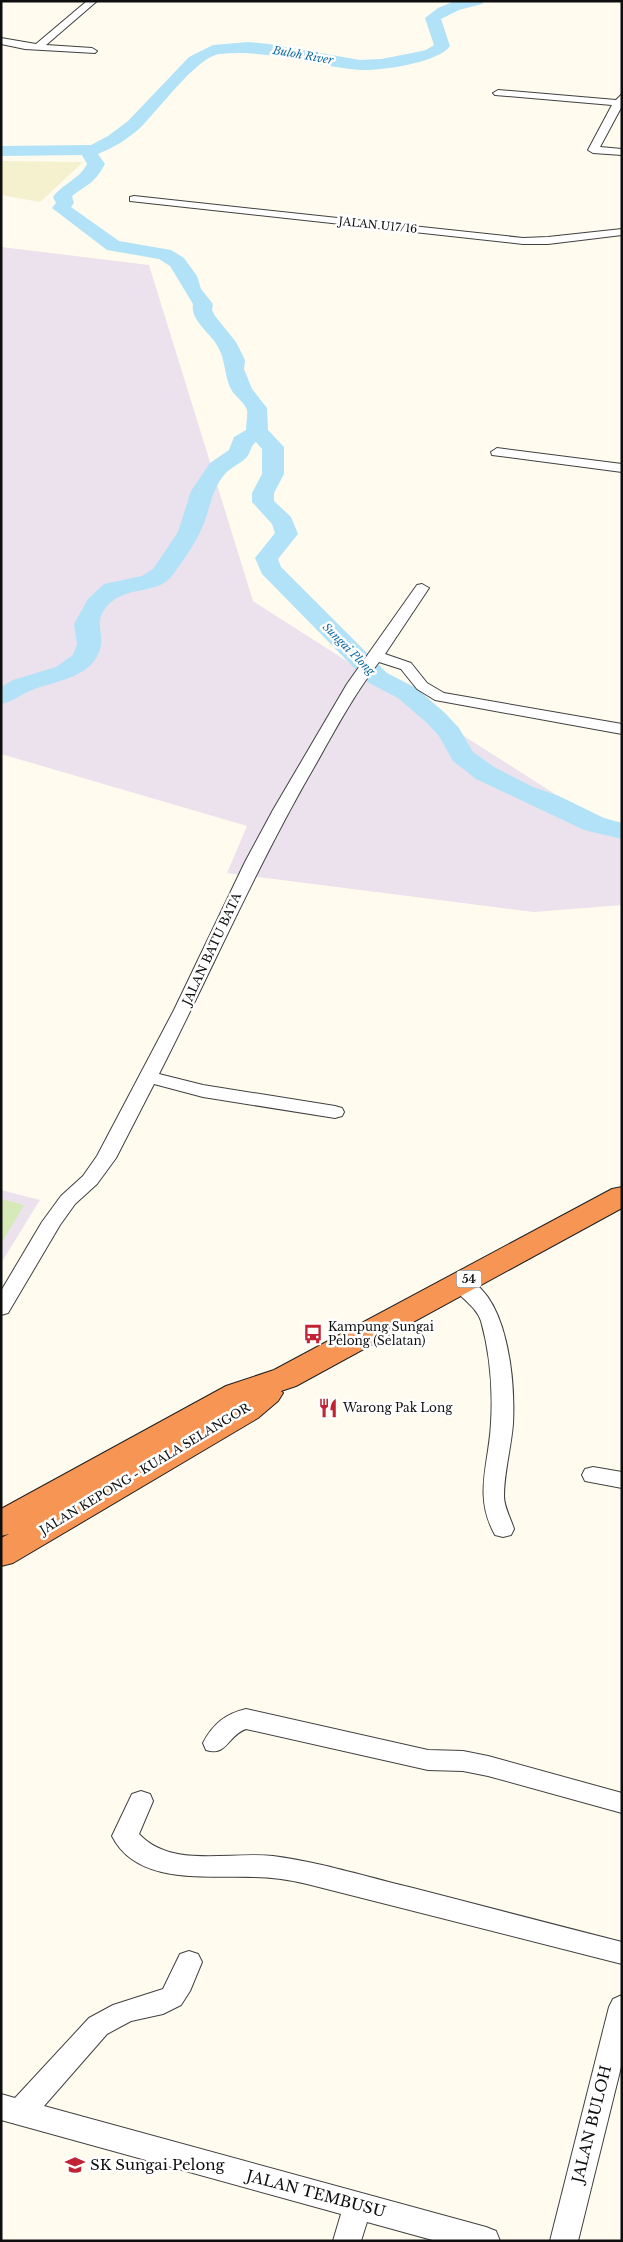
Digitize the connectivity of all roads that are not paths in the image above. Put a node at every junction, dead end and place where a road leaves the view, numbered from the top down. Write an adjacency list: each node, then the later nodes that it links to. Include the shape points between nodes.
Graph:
1 (93, 1): 3 (street)
2 (1, 41): 3 (street)
3 (39, 46): 4 (street)
4 (92, 51)
5 (498, 92): 6 (street)
6 (620, 100): 8 (street)
7 (622, 114): 8 (street)
8 (611, 116): 9 (street, via 593,150)
9 (622, 152)
10 (134, 199): 11 (street, JALAN U17/16, via 523,241 560,241)
11 (622, 232)
12 (497, 452): 13 (street)
13 (622, 468)
14 (422, 588): 15 (street, JALAN BATU BATA)
15 (376, 656): 16 (street, via 406,666 422,686 440,697); 17 (street, JALAN BATU BATA, via 354,684 253,862 183,1010)
16 (622, 730)
17 (147, 1077): 18 (street, via 203,1092); 21 (street, JALAN BATU BATA, via 106,1158 52,1222)
18 (335, 1112)
19 (622, 1196): 20 (highway, JALAN KEPONG - KUALA SELANGOR / 54)
20 (460, 1283): 24 (street, via 484,1306 491,1320 501,1372 502,1424 494,1498); 25 (highway, JALAN KEPONG - KUALA SELANGOR / 54, via 285,1378 247,1410)
21 (1, 1308)
22 (593, 1475): 23 (street)
23 (622, 1480)
24 (503, 1529)
25 (10, 1539): 26 (street)
26 (1, 1568)
27 (216, 1743): 29 (street, via 222,1730 233,1722 246,1719 428,1760 488,1766)
28 (142, 1801): 30 (street, via 125,1836 145,1855 175,1864 212,1868 245,1864 306,1872)
29 (622, 1803)
30 (622, 1953)
31 (190, 1962): 33 (street, via 172,1997 140,2006 98,2026 73,2056)
32 (622, 2007): 37 (street, JALAN BULOH)
33 (11, 2109): 34 (street, JALAN TEMBUSU)
34 (358, 2205): 35 (street); 36 (street, JALAN TEMBUSU)
35 (347, 2241)
36 (486, 2241)
37 (564, 2241)

